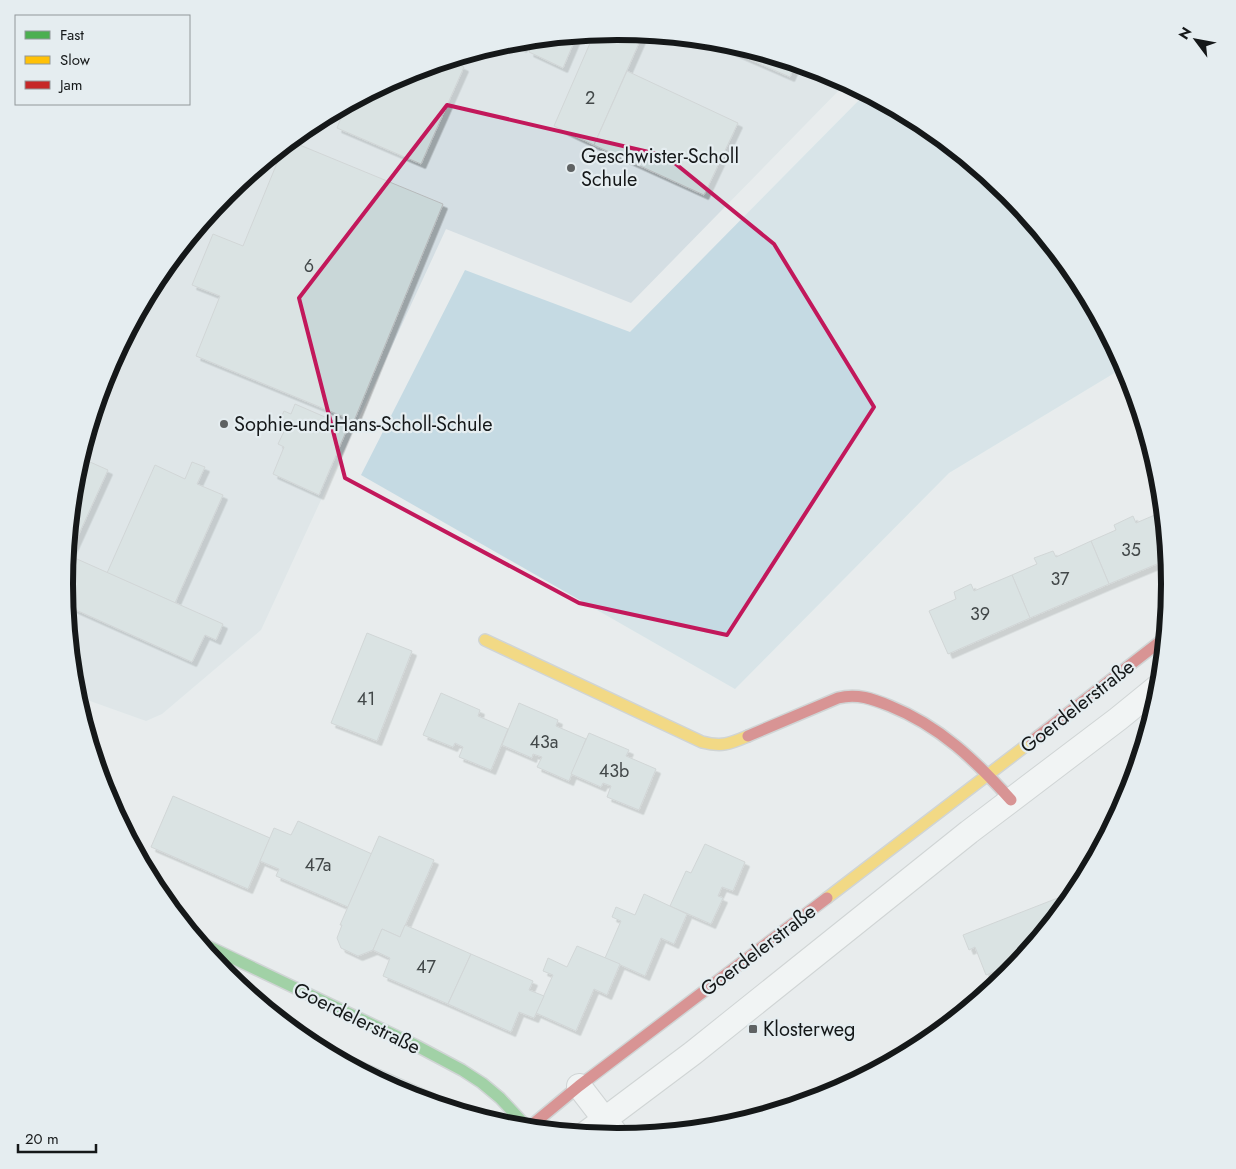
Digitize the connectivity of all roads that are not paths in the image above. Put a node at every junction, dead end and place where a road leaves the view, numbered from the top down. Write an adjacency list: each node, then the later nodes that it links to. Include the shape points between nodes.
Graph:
1 (485, 640): 4 (street, via 702,742 717,746 847,696 861,696 920,720 956,744)
2 (1159, 642): 4 (street, Goerdelerstraße)
3 (1152, 692): 5 (street, Goerdelerstraße)
4 (988, 774): 5 (street); 7 (street, Goerdelerstraße)
5 (1011, 800): 10 (street, Goerdelerstraße)
6 (214, 949): 8 (street, Goerdelerstraße, via 462,1070 500,1098)
7 (579, 1086): 9 (street, Goerdelerstraße); 10 (street)
8 (521, 1120)
9 (535, 1122)
10 (612, 1129)

